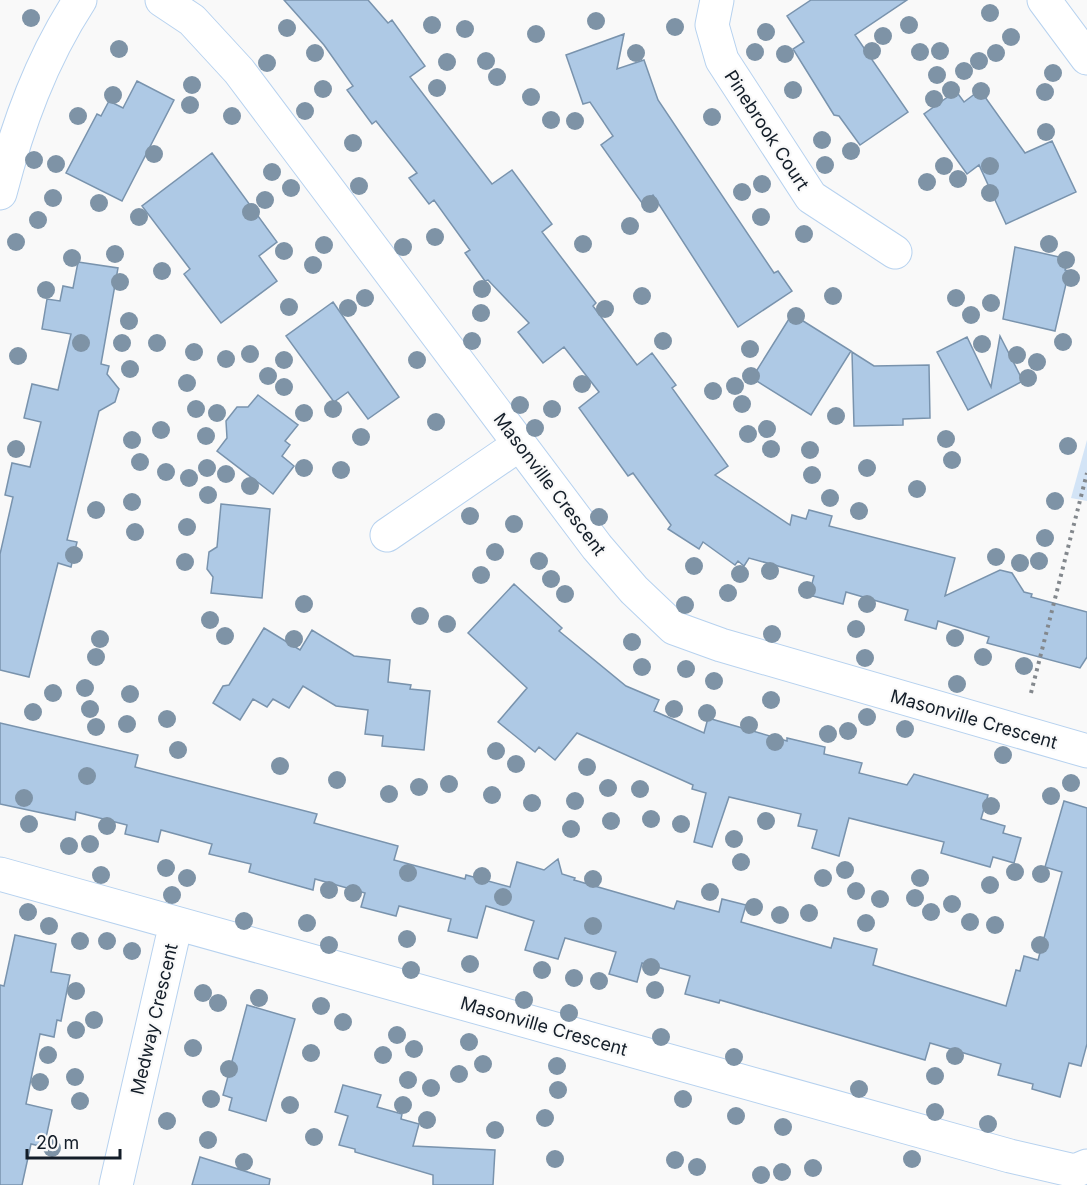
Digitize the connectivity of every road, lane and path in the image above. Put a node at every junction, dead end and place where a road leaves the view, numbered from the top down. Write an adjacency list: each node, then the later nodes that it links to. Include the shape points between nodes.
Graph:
1 (80, 0): 6 (street, via 26,102)
2 (162, 0): 8 (street, Masonville Crescent, via 192,20 239,71)
3 (717, 0): 7 (street, Pinebrook Court, via 712,25 723,60 811,197)
4 (1044, 0): 5 (street)
5 (1087, 58)
6 (0, 193)
7 (895, 252)
8 (520, 444): 10 (street); 12 (street, Masonville Crescent, via 597,547 674,628)
9 (1087, 473): 11 (path)
10 (387, 535)
11 (1030, 693)
12 (1087, 751)
13 (0, 874): 14 (street, Masonville Crescent)
14 (176, 923): 15 (street, Masonville Crescent, via 1010,1156 1075,1171); 16 (street, Medway Crescent)
15 (1087, 1166)
16 (116, 1185)

